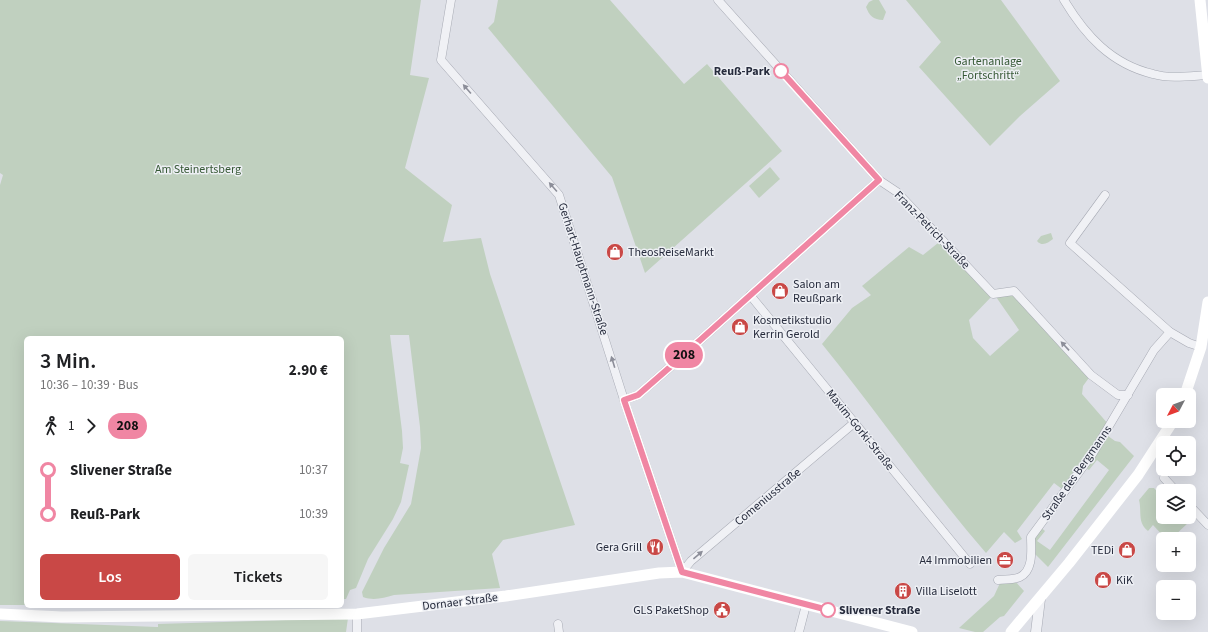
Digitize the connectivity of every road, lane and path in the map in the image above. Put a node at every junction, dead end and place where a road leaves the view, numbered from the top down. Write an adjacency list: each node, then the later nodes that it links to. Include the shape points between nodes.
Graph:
1 (451, 0): 14 (street, Gerhart-Hauptmann-Straße, one-way to 1, via 559,194 441,60)
2 (718, 0): 6 (street, Franz-Petrich-Straße)
3 (1064, 0): 5 (street, via 1092,40 1116,58 1153,74)
4 (1200, 0): 5 (main road)
5 (1208, 76)
6 (879, 180): 8 (street); 13 (street, Franz-Petrich-Straße, one-way to 6, via 1118,395 1091,375 1014,291 993,294 896,192)
7 (1105, 196): 10 (street, via 1070,243)
8 (750, 295): 14 (street, via 638,395); 15 (street, Maxim-Gorki-Straße)
9 (1208, 302): 11 (main road)
10 (1170, 332): 11 (street); 13 (street, Straße des Bergmanns, via 1154,350)
11 (1201, 347): 12 (main road)
12 (1187, 388)
13 (1128, 395): 23 (street, Straße des Bergmanns, via 1093,453 1031,536 1029,568 1021,576)
14 (624, 400): 22 (street, Gerhart-Hauptmann-Straße)
15 (854, 423): 21 (street, Maxim-Gorki-Straße); 22 (street, Comeniusstraße, one-way to 15, via 691,561)
16 (1169, 428): 24 (main road, via 1150,459)
17 (1164, 478): 18 (street)
18 (1170, 484)
19 (1196, 512): 20 (street)
20 (1208, 525)
21 (970, 564)
22 (682, 572): 25 (main road, Dornaer Straße); 27 (main road, Dornaer Straße)
23 (998, 580)
24 (1040, 599): 31 (main road); 32 (street)
25 (806, 604): 29 (street); 30 (main road, Dornaer Straße)
26 (0, 614): 27 (main road, Dornaer Straße, via 62,617)
27 (357, 614): 28 (street)
28 (357, 632)
29 (799, 632)
30 (912, 632)
31 (1011, 632)
32 (1036, 632)

